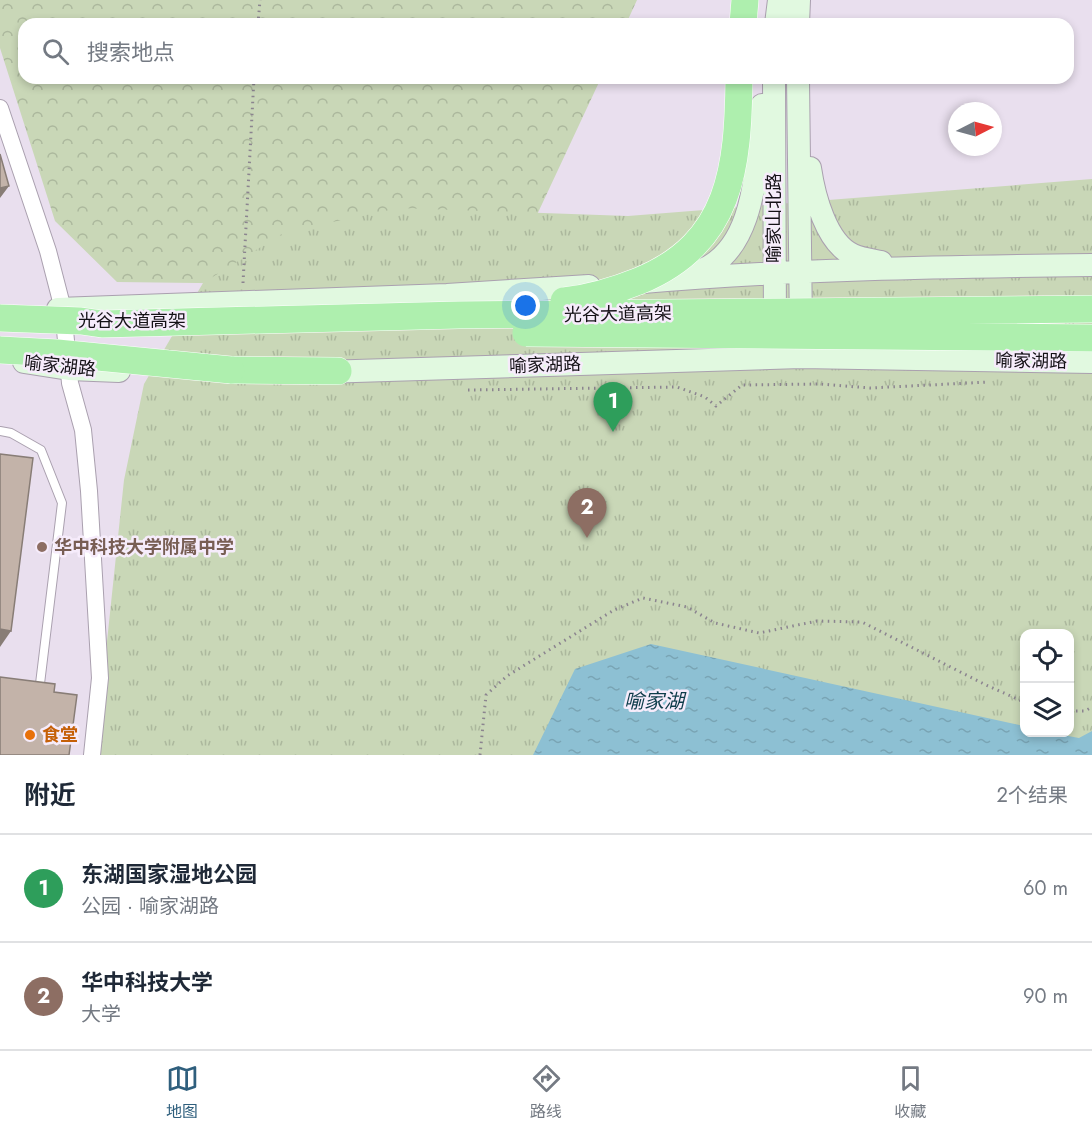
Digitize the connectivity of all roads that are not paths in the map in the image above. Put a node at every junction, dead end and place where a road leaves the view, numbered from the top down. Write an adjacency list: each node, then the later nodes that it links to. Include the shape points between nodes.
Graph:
1 (745, 0): 4 (highway)
2 (779, 0): 5 (main road)
3 (799, 0): 6 (main road)
4 (744, 18)
5 (777, 18)
6 (798, 18)
7 (740, 84): 21 (highway, bridge, via 737,143 730,182 704,236 682,257 662,272 610,293)
8 (766, 84): 17 (main road, via 743,228 727,254 702,271)
9 (774, 84): 15 (main road, 喻家山北路)
10 (798, 84): 16 (main road, 喻家山北路)
11 (807, 84): 14 (main road, via 810,163 814,193 824,220 852,255)
12 (0, 108): 19 (street, via 48,251)
13 (1092, 265): 14 (main road)
14 (906, 267): 16 (main road)
15 (774, 273): 16 (main road); 17 (main road); 28 (main road, 喻家山北路)
16 (801, 273): 26 (main road, 喻家山北路)
17 (665, 280): 19 (main road, via 447,295)
18 (0, 305): 19 (main road)
19 (63, 309): 30 (street)
20 (1092, 309): 21 (highway, 光谷大道高架, bridge)
21 (459, 315): 22 (highway, 光谷大道高架, bridge, via 102,324)
22 (0, 318)
23 (0, 328): 24 (highway, 光谷大道高架, bridge, via 101,334)
24 (1092, 338)
25 (0, 350): 31 (highway, bridge, via 231,370)
26 (801, 357): 28 (main road, 喻家湖路); 29 (main road, 喻家湖路)
27 (0, 358): 30 (main road, 喻家湖路)
28 (776, 358): 31 (main road, 喻家湖路)
29 (1092, 362)
30 (69, 369): 31 (main road, 喻家湖路, via 244,378); 34 (street, via 84,440 100,678)
31 (338, 371)
32 (0, 431): 33 (lane, via 41,450 62,503)
33 (39, 697)
34 (92, 755)

